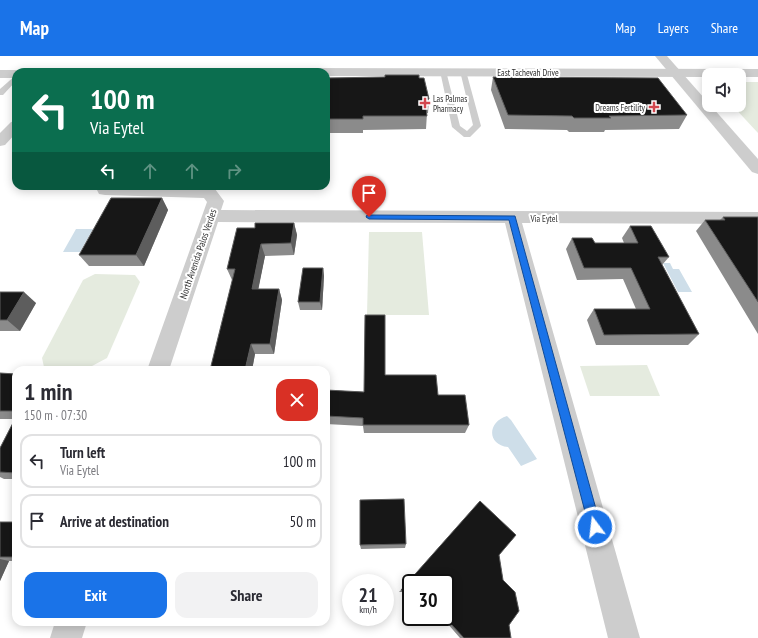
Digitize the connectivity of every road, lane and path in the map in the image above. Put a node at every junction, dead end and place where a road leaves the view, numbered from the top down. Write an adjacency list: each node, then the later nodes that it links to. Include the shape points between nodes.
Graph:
1 (661, 56): 5 (street)
2 (443, 71): 3 (street, East Tachevah Drive); 3 (lane, via 456,127 467,135 477,126); 4 (street, East Tachevah Drive)
3 (464, 71): 5 (street, East Tachevah Drive)
4 (330, 72)
5 (675, 72): 6 (street, East Tachevah Drive); 13 (street)
6 (758, 73)
7 (0, 74): 8 (street)
8 (12, 76)
9 (12, 80): 10 (lane)
10 (0, 93)
11 (12, 129): 12 (street)
12 (2, 138)
13 (758, 169)
14 (106, 190): 15 (street, North Avenida Palos Verdes, via 209,193 216,201)
15 (210, 216): 16 (street, Via Eytel); 18 (street, North Avenida Palos Verdes)
16 (512, 218): 17 (street, Via Eytel); 21 (street)
17 (758, 218)
18 (159, 366)
19 (70, 626): 20 (street)
20 (66, 638)
21 (624, 638)

